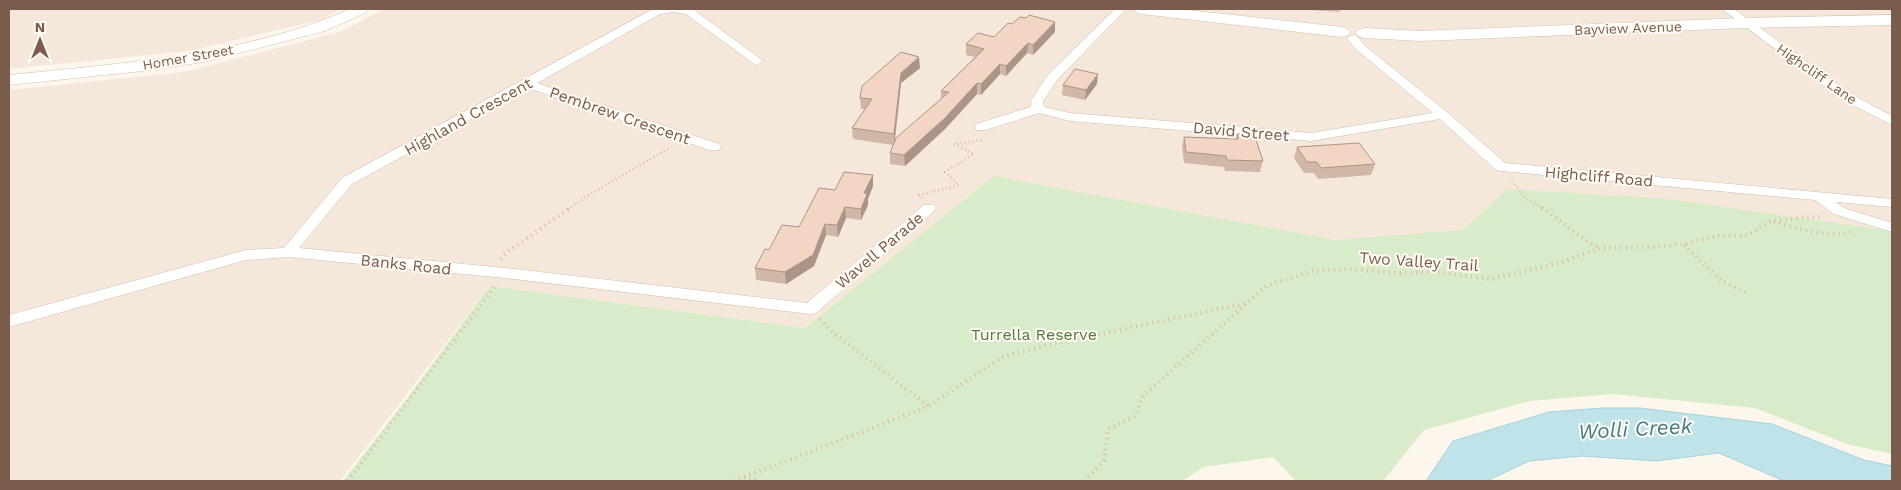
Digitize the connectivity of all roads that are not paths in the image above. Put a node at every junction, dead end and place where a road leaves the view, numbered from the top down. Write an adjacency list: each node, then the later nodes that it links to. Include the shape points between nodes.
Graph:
1 (362, 9): 11 (main road, Homer Street, via 311,30 204,57)
2 (671, 9): 12 (street, Highland Crescent, via 657,11)
3 (676, 9): 10 (street, via 690,12)
4 (1121, 9): 13 (street, via 1052,78 1037,101)
5 (1141, 9): 9 (main road, Bayview Avenue)
6 (1727, 9): 8 (street, Highcliff Lane)
7 (1892, 20): 8 (main road, Bayview Avenue)
8 (1745, 23): 9 (main road, Bayview Avenue, via 1421,36); 15 (street, Highcliff Lane, via 1852,101)
9 (1353, 34): 14 (street, via 1362,48)
10 (757, 60)
11 (9, 80)
12 (526, 83): 17 (street, Pembrew Crescent); 22 (street, Highland Crescent, via 347,181)
13 (1038, 108): 14 (street, David Street, via 1070,117 1311,137); 16 (street)
14 (1443, 116): 18 (street, Highcliff Road, via 1501,167)
15 (1892, 121)
16 (981, 127)
17 (714, 147)
18 (1820, 197): 19 (street, Highcliff Road); 21 (street, via 1839,211)
19 (1892, 203)
20 (929, 208): 23 (street, Wavell Parade)
21 (1892, 228)
22 (288, 252): 23 (street, Banks Road); 24 (street, Banks Road, via 246,255)
23 (810, 309)
24 (9, 321)

